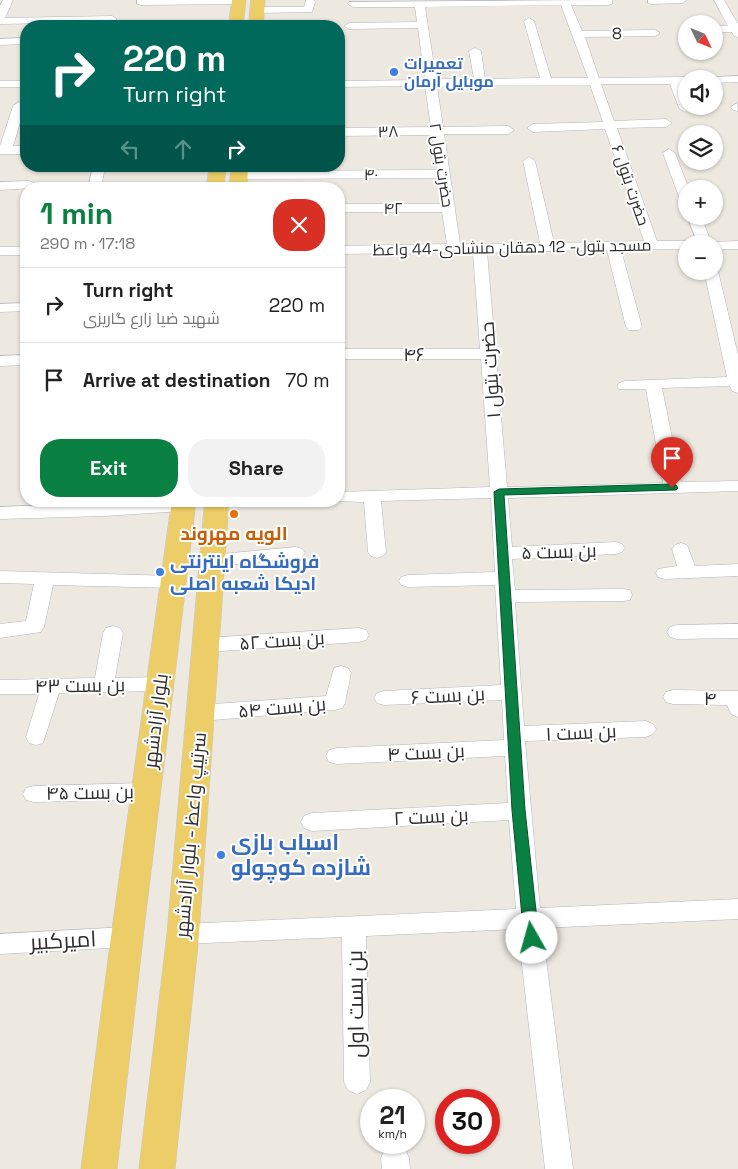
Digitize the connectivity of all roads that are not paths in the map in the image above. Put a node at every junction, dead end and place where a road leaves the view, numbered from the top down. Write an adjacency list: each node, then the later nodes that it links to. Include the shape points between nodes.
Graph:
1 (652, 0): 2 (street); 13 (street)
2 (682, 0)
3 (719, 0): 22 (street)
4 (239, 1): 7 (street); 16 (main road)
5 (419, 1): 6 (street); 10 (street); 19 (street)
6 (564, 1): 12 (street); 12 (street, via 611,8)
7 (141, 2)
8 (310, 2): 11 (street, via 308,10)
9 (5, 4): 14 (street)
10 (353, 4)
11 (258, 5): 17 (main road)
12 (569, 13): 24 (street)
13 (659, 14)
14 (0, 19): 15 (street)
15 (112, 19)
16 (237, 20)
17 (257, 20)
18 (529, 21): 31 (street)
19 (422, 25): 20 (street); 33 (street)
20 (349, 26)
21 (723, 30): 22 (street)
22 (737, 31)
23 (655, 33): 24 (street, 8)
24 (578, 34): 37 (street)
25 (20, 41): 26 (street)
26 (0, 42)
27 (475, 51): 32 (street)
28 (738, 79): 30 (street)
29 (678, 80): 37 (street)
30 (723, 80)
31 (546, 81): 32 (street); 37 (street)
32 (480, 82): 33 (street)
33 (429, 83): 36 (street); 43 (street, حضرت بتول ۲)
34 (0, 84): 35 (street)
35 (20, 84)
36 (345, 84)
37 (596, 86): 38 (street); 41 (street)
38 (640, 90)
39 (19, 106): 46 (street)
40 (666, 123): 41 (street)
41 (610, 125): 42 (street); 61 (street, حضرت بتول ۶)
42 (533, 128)
43 (436, 130): 44 (street); 45 (street, ۳۸); 50 (street, حضرت بتول ۲)
44 (508, 130)
45 (345, 132)
46 (3, 150): 47 (street)
47 (20, 150)
48 (669, 153): 52 (street)
49 (530, 161): 62 (street)
50 (443, 174): 51 (street, ۴۰); 56 (street, حضرت بتول ۲)
51 (239, 177)
52 (679, 180)
53 (20, 185): 54 (street)
54 (0, 186)
55 (345, 208): 56 (street, ۴۲)
56 (448, 208): 63 (street, حضرت بتول ۲)
57 (678, 245): 61 (street, مسجد بتول- 12 دهقان منشادی-44 واعظ)
58 (723, 245): 59 (street)
59 (738, 245)
60 (613, 246): 61 (street, مسجد بتول- 12 دهقان منشادی-44 واعظ); 62 (street, مسجد بتول- 12 دهقان منشادی-44 واعظ); 71 (street)
61 (652, 246)
62 (548, 247): 64 (street, مسجد بتول- 12 دهقان منشادی-44 واعظ)
63 (454, 248): 64 (street, مسجد بتول- 12 دهقان منشادی-44 واعظ); 66 (street, مسجد بتول- 12 دهقان منشادی-44 واعظ)
64 (480, 248): 73 (street, حضرت بتول ۱)
65 (20, 250): 67 (street)
66 (345, 250)
67 (0, 251)
68 (713, 280): 77 (street)
69 (20, 307): 70 (street)
70 (0, 308)
71 (634, 327)
72 (345, 354): 73 (street, ۴۶)
73 (489, 354): 81 (street, حضرت بتول ۱)
74 (20, 360): 75 (street)
75 (0, 361)
76 (653, 384): 77 (street); 78 (street); 80 (street)
77 (737, 385)
78 (625, 386)
79 (738, 486): 80 (street)
80 (672, 488): 81 (street)
81 (499, 492): 82 (street); 92 (street, حضرت بتول ۱)
82 (372, 496): 83 (street); 90 (street)
83 (345, 497)
84 (89, 507): 87 (street)
85 (183, 507): 100 (main road, بلوار آزادشهر)
86 (217, 507): 93 (main road, سرتیپ واعظ - بلوار آزادشهر)
87 (0, 513)
88 (616, 548): 92 (street, بن بست ۵)
89 (681, 549): 95 (street)
90 (376, 552)
91 (296, 553): 93 (street)
92 (503, 553): 101 (street, حضرت بتول ۱)
93 (212, 561): 108 (main road, سرتیپ واعظ - بلوار آزادشهر)
94 (738, 570): 95 (street)
95 (688, 572): 96 (street)
96 (665, 573)
97 (0, 577): 98 (street)
98 (45, 578): 100 (street); 103 (street, via 34,627)
99 (408, 581): 101 (street)
100 (173, 582): 110 (main road, بلوار آزادشهر)
101 (505, 587): 102 (street); 114 (street, حضرت بتول ۱)
102 (623, 595)
103 (0, 631)
104 (738, 631): 106 (street)
105 (113, 632): 111 (street)
106 (677, 632)
107 (359, 635): 108 (street, بن بست ۵۲)
108 (206, 645): 118 (main road, سرتیپ واعظ - بلوار آزادشهر)
109 (341, 673): 118 (street, بن بست ۵۴, via 335,703)
110 (160, 684): 111 (street, بن بست ۴۳); 123 (main road, بلوار آزادشهر)
111 (104, 685): 112 (street, بن بست ۴۳)
112 (51, 686): 113 (street, بن بست ۴۳); 120 (street)
113 (0, 687)
114 (511, 692): 116 (street, بن بست ۶); 121 (street, حضرت بتول ۱)
115 (673, 697): 117 (street, ۴, via 735,698)
116 (384, 698)
117 (738, 709)
118 (200, 713): 130 (main road, سرتیپ واعظ - بلوار آزادشهر)
119 (646, 728): 121 (street, بن بست ۱)
120 (36, 737)
121 (516, 741): 122 (street, بن بست ۴); 125 (street, حضرت بتول ۱)
122 (337, 756)
123 (146, 791): 124 (street, بن بست ۴۵); 131 (main road, بلوار آزادشهر)
124 (34, 794)
125 (519, 810): 126 (street, بن بست ۲); 128 (street, حضرت بتول ۱)
126 (312, 822)
127 (738, 909): 128 (street)
128 (529, 918): 129 (street); 136 (street, حضرت بتول ۱)
129 (354, 926): 130 (street); 133 (street, بن بست اول)
130 (183, 934): 135 (main road, سرتیپ واعظ - بلوار آزادشهر)
131 (126, 937): 132 (street, امیرکبیر); 134 (main road)
132 (0, 944)
133 (357, 1082)
134 (99, 1169)
135 (157, 1169)
136 (559, 1169)

